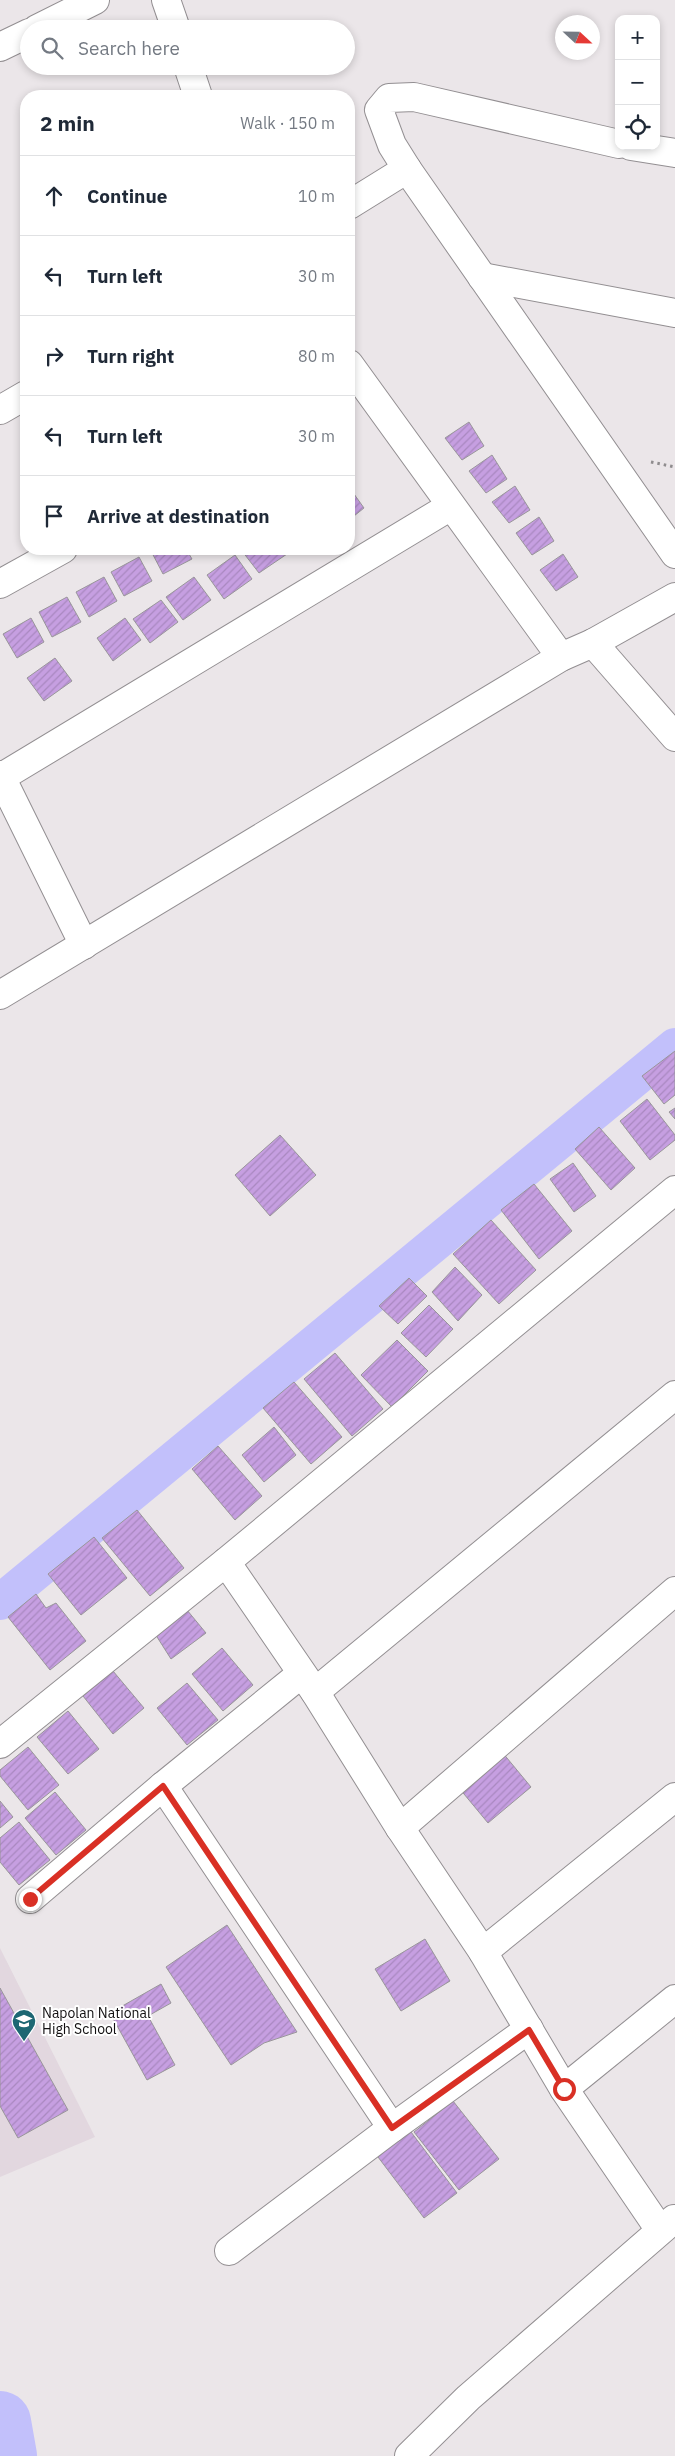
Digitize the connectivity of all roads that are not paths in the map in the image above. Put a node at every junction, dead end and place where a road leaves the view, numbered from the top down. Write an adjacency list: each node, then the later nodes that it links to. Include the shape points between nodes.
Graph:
1 (95, 0): 3 (street)
2 (166, 0): 4 (street)
3 (55, 20)
4 (173, 20)
5 (20, 37): 6 (street)
6 (0, 47)
7 (191, 75): 8 (street)
8 (196, 90)
9 (615, 143): 12 (street, via 414,96 388,98 379,110 392,145)
10 (653, 150): 11 (street)
11 (675, 154)
12 (407, 169): 13 (street); 14 (street)
13 (355, 201)
14 (482, 277): 15 (street); 20 (street)
15 (675, 313)
16 (355, 380): 19 (street)
17 (20, 398): 18 (street)
18 (0, 410)
19 (451, 506): 25 (street); 27 (street)
20 (675, 554)
21 (52, 555): 22 (street)
22 (0, 584)
23 (675, 597): 24 (street)
24 (593, 643): 25 (street); 26 (street)
25 (561, 657): 28 (street)
26 (675, 737)
27 (0, 777): 28 (street)
28 (84, 945): 29 (street)
29 (0, 995)
30 (675, 1190): 32 (street)
31 (675, 1395): 34 (street)
32 (226, 1562): 34 (street); 35 (street)
33 (675, 1591): 38 (street)
34 (308, 1683): 36 (street); 38 (street)
35 (0, 1744)
36 (163, 1786): 39 (street); 44 (street)
37 (675, 1796): 40 (street)
38 (400, 1828): 40 (street)
39 (30, 1899)
40 (483, 1952): 42 (street)
41 (675, 1999): 43 (street)
42 (529, 2030): 43 (street); 44 (street)
43 (564, 2089): 45 (street)
44 (392, 2128): 46 (street)
45 (668, 2224): 47 (street, via 468,2398)
46 (229, 2251)
47 (409, 2456)

